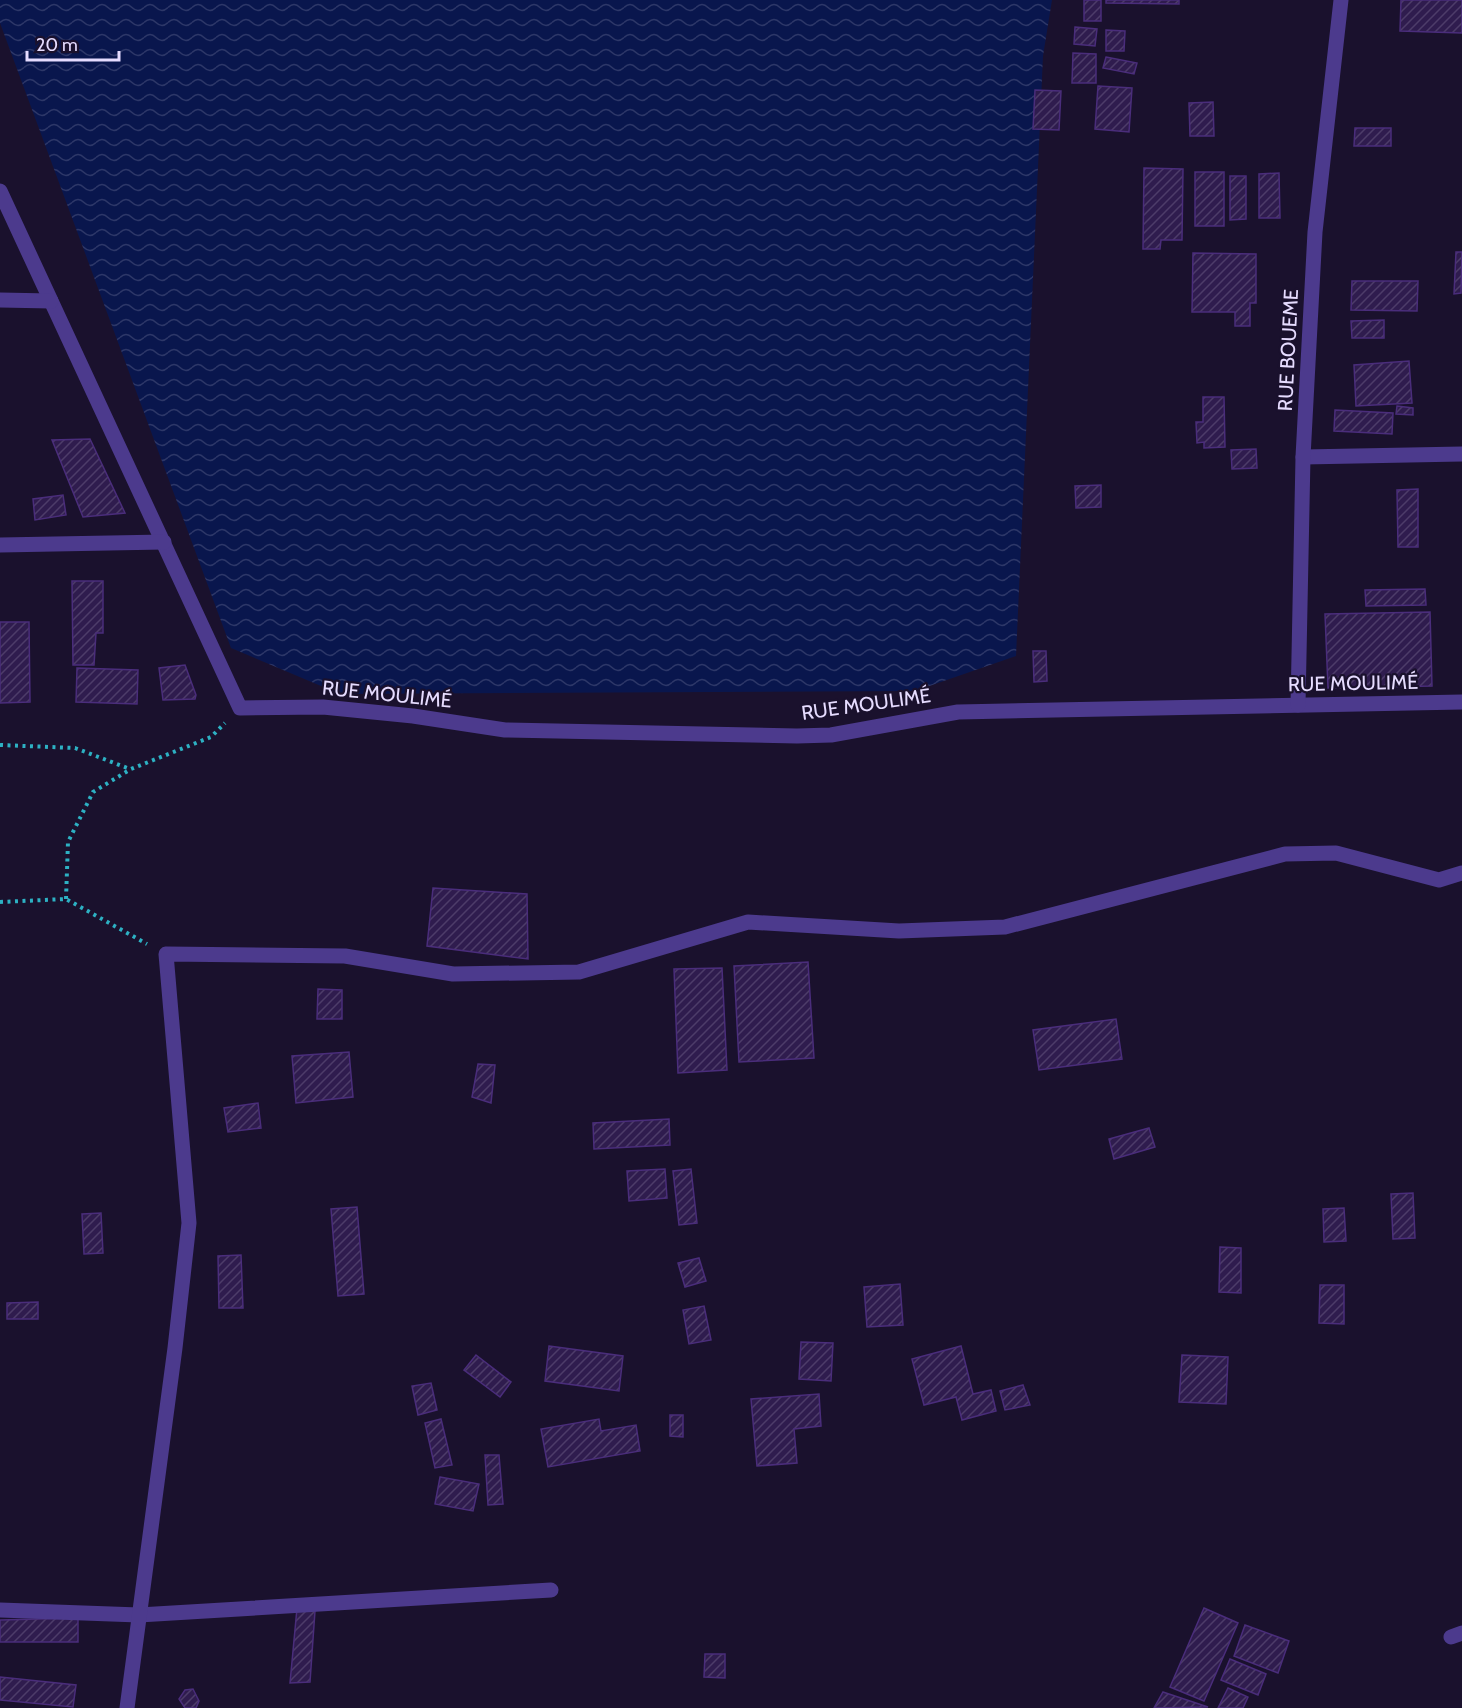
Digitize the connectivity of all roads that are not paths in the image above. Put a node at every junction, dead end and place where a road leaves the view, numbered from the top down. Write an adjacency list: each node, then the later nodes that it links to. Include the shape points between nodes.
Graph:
1 (1341, 0): 6 (street, RUE BOUEME, via 1315,232)
2 (0, 191): 4 (street)
3 (0, 300): 4 (street)
4 (51, 301): 7 (street)
5 (1462, 454): 6 (street)
6 (1303, 457): 10 (street, RUE BOUEME)
7 (164, 542): 8 (street); 10 (street, RUE MOULIMÉ, via 240,708 323,707 505,730 797,736 831,735 958,712)
8 (0, 544)
9 (1462, 702): 10 (street, RUE MOULIMÉ)
10 (1298, 705)
11 (1462, 873): 14 (street, via 1439,880 1336,853 1285,854 1005,927 899,931 748,922 579,972 453,974 345,956 166,954 189,1223)
12 (551, 1590): 14 (street)
13 (0, 1610): 14 (street)
14 (139, 1615): 15 (street)
15 (127, 1708)

